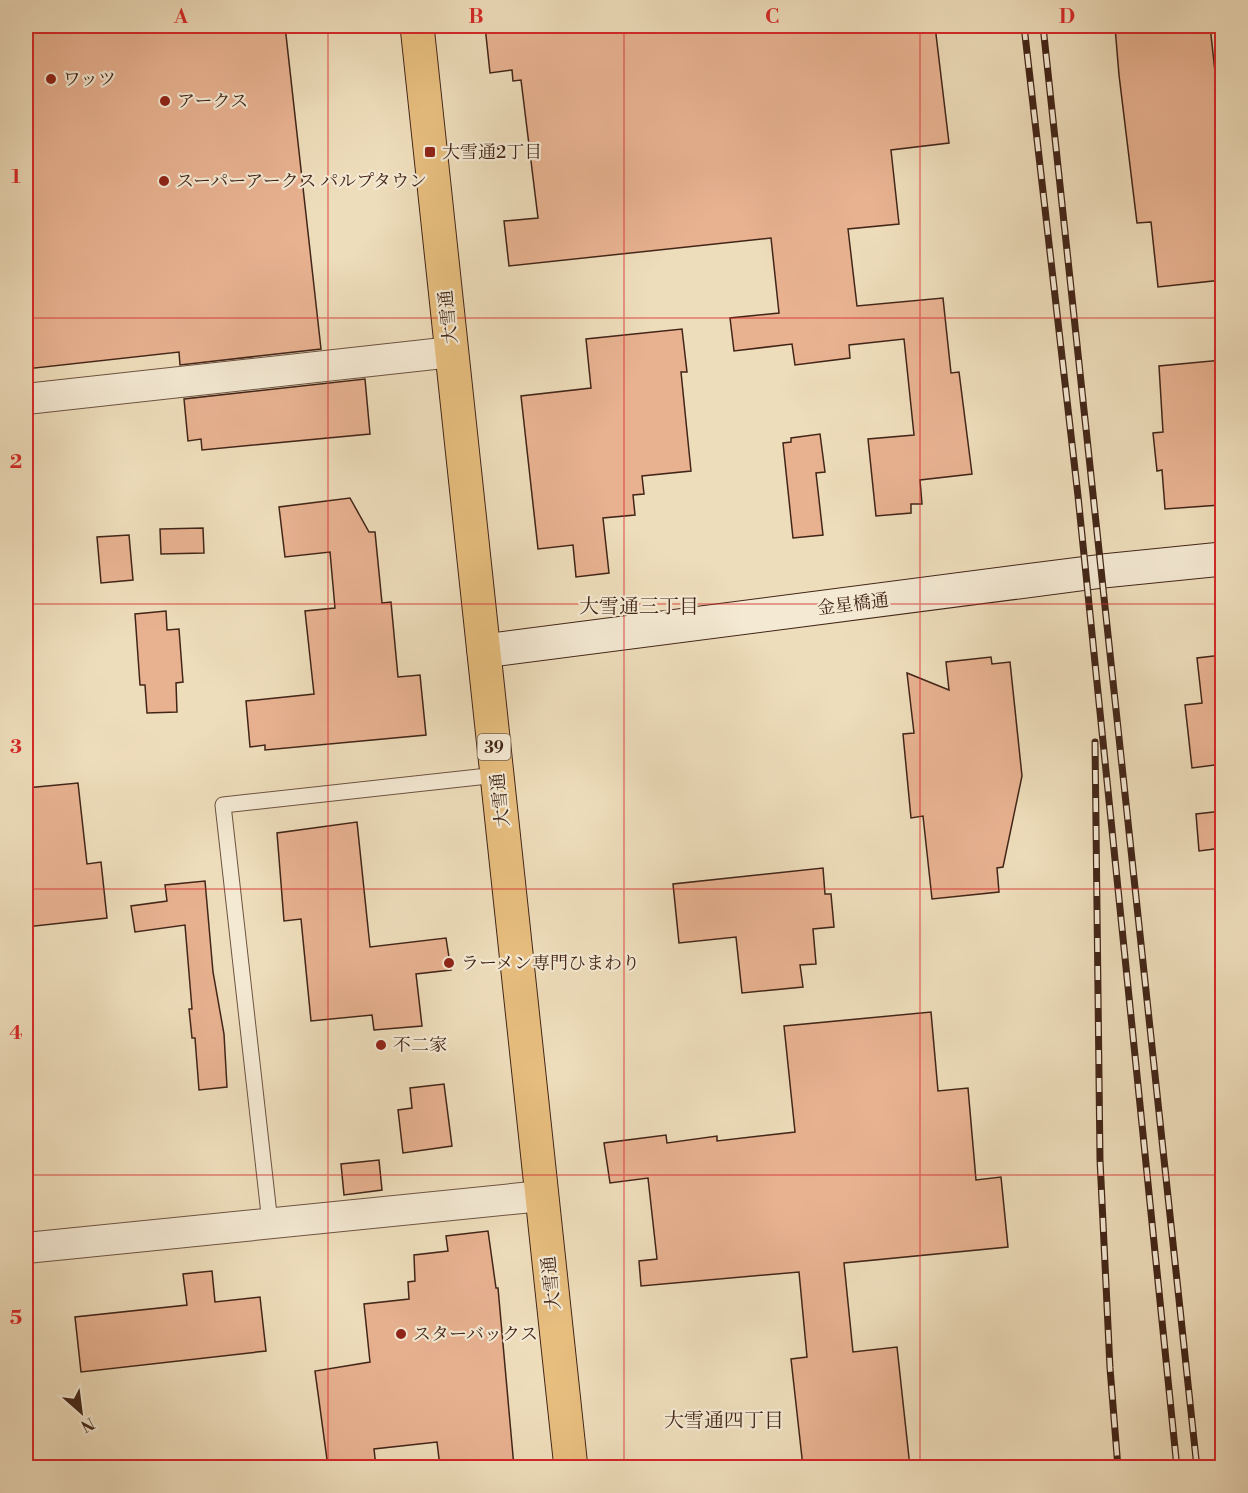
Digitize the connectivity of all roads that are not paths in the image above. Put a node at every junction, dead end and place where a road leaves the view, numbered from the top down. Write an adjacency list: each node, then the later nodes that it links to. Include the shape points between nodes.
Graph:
1 (417, 26): 2 (highway, 大雪通 / 39)
2 (452, 352): 3 (street); 5 (highway, 大雪通 / 39)
3 (26, 399)
4 (1222, 559): 5 (street, 金星橋通)
5 (484, 651): 6 (highway, 大雪通 / 39)
6 (497, 775): 7 (highway, 大雪通 / 39); 8 (lane, via 223,805)
7 (542, 1196): 8 (street); 10 (highway, 大雪通 / 39)
8 (270, 1223): 9 (street)
9 (26, 1248)
10 (571, 1467)

